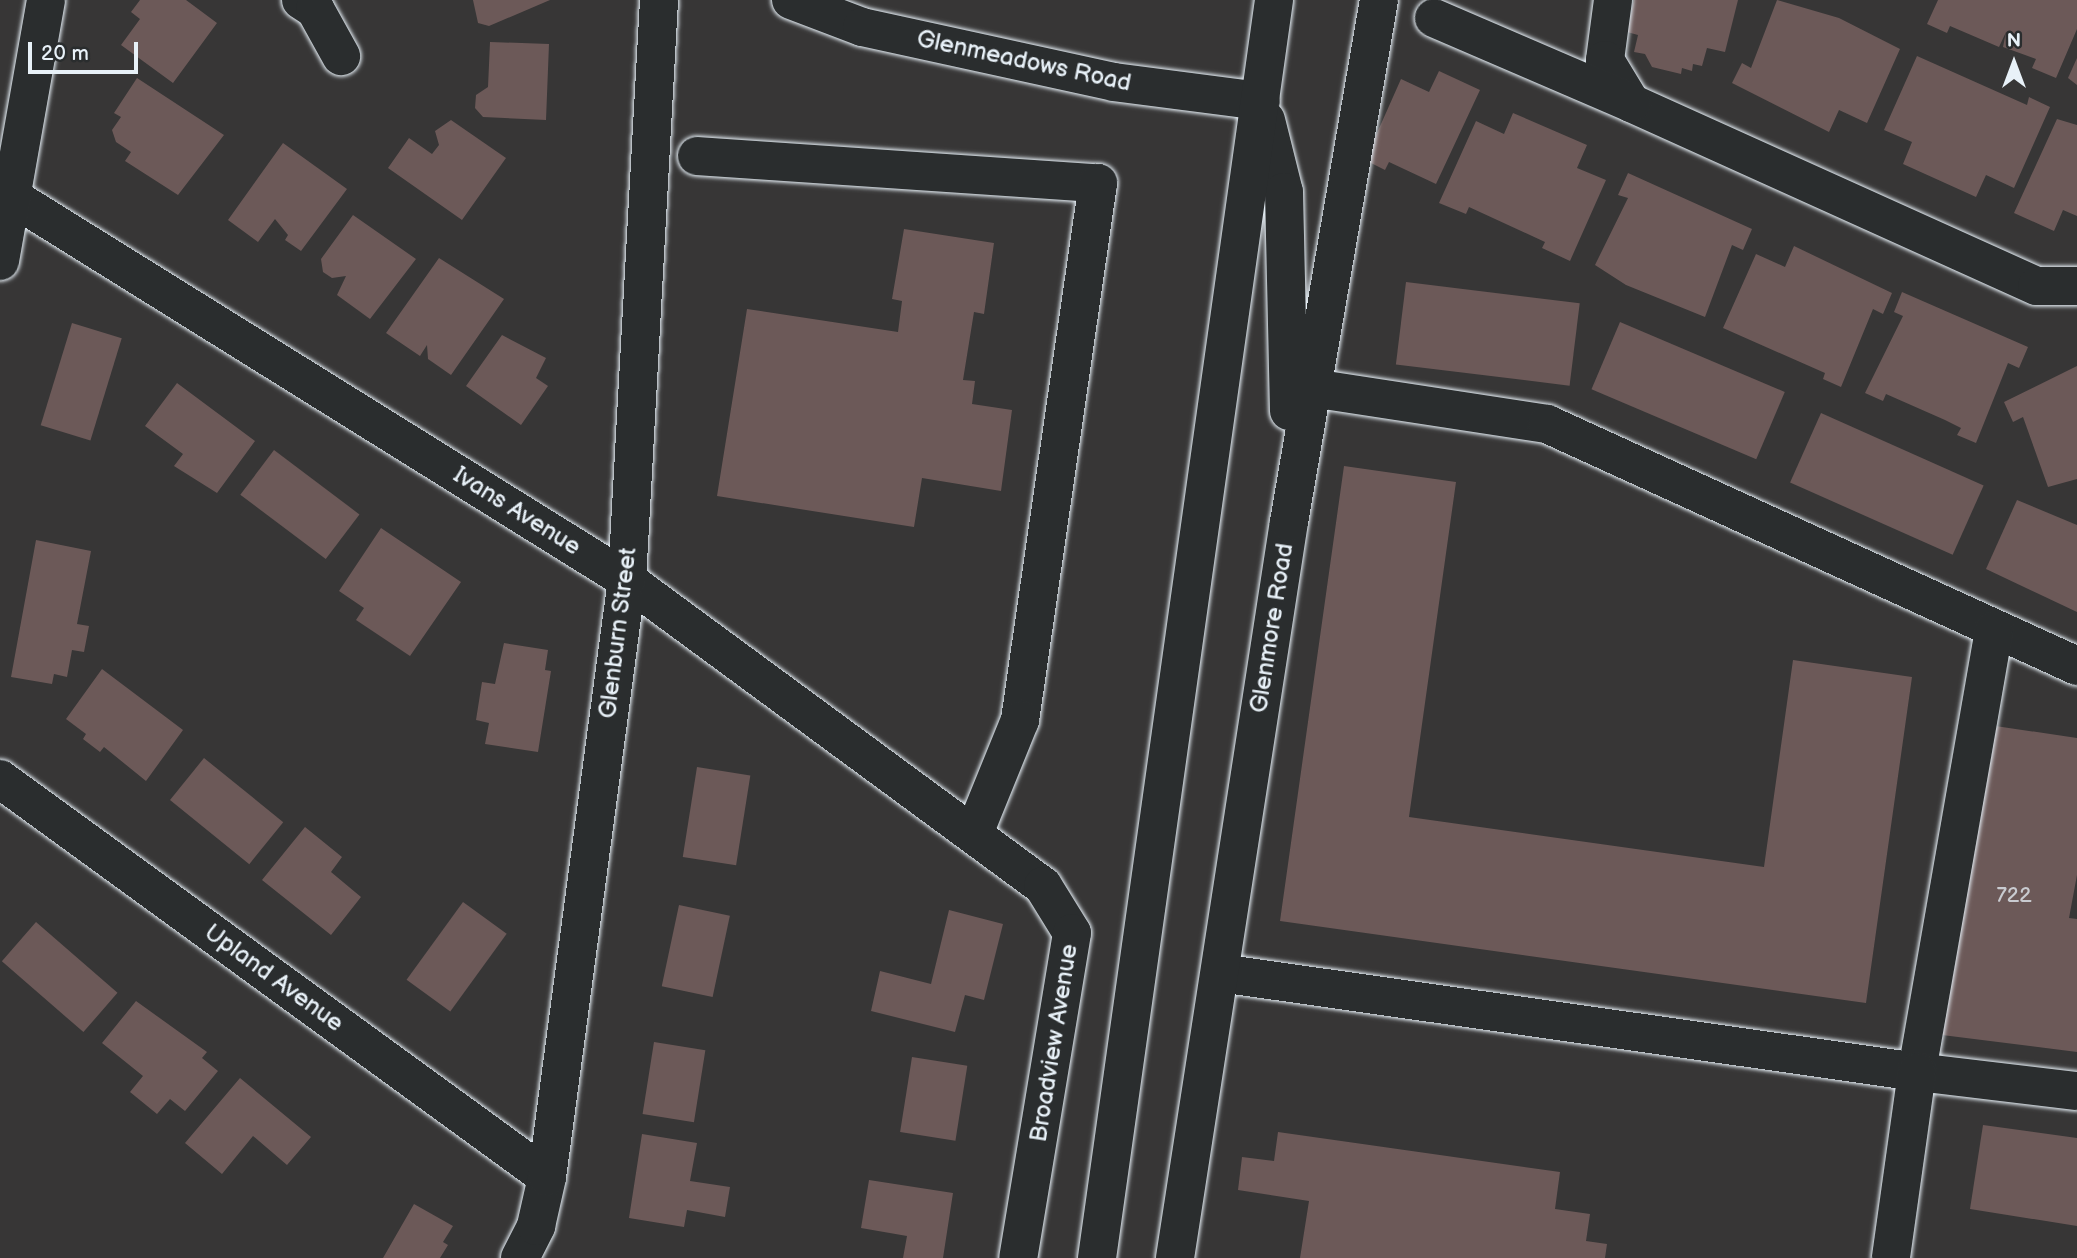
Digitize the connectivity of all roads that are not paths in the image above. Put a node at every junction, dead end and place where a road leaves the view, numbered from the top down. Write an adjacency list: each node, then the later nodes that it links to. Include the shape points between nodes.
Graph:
1 (46, 0): 13 (street)
2 (301, 0): 9 (street, via 315,9)
3 (659, 0): 18 (street, Glenburn Street)
4 (791, 0): 10 (street, Glenmeadows Road, via 862,27 1101,80)
5 (1274, 0): 10 (street)
6 (1379, 0): 16 (street, Glenmore Road)
7 (1613, 0): 11 (street, via 1605,60)
8 (1434, 18): 11 (street)
9 (341, 56)
10 (1261, 101): 17 (street, via 1284,192); 29 (street)
11 (1630, 103): 15 (street, via 2037,286)
12 (696, 156): 22 (street, via 1098,183 1020,720)
13 (12, 197): 14 (street); 18 (street, Ivans Avenue)
14 (0, 261)
15 (2077, 286)
16 (1312, 388): 17 (street, Glenmore Road); 19 (street, via 1547,424)
17 (1289, 522): 23 (street, Glenmore Road)
18 (627, 580): 22 (street, Ivans Avenue); 26 (street, Glenburn Street)
19 (1994, 630): 20 (street); 24 (street)
20 (2077, 666)
21 (0, 779): 26 (street, Upland Avenue)
22 (989, 842): 28 (street, Broadview Avenue, via 1042,886 1072,933)
23 (1220, 972): 24 (street); 30 (street, Glenmore Road)
24 (1917, 1072): 25 (street); 31 (street)
25 (2077, 1091)
26 (547, 1177): 27 (street, Glenburn Street, via 536,1226)
27 (520, 1258)
28 (1018, 1258)
29 (1097, 1258)
30 (1175, 1258)
31 (1891, 1258)

